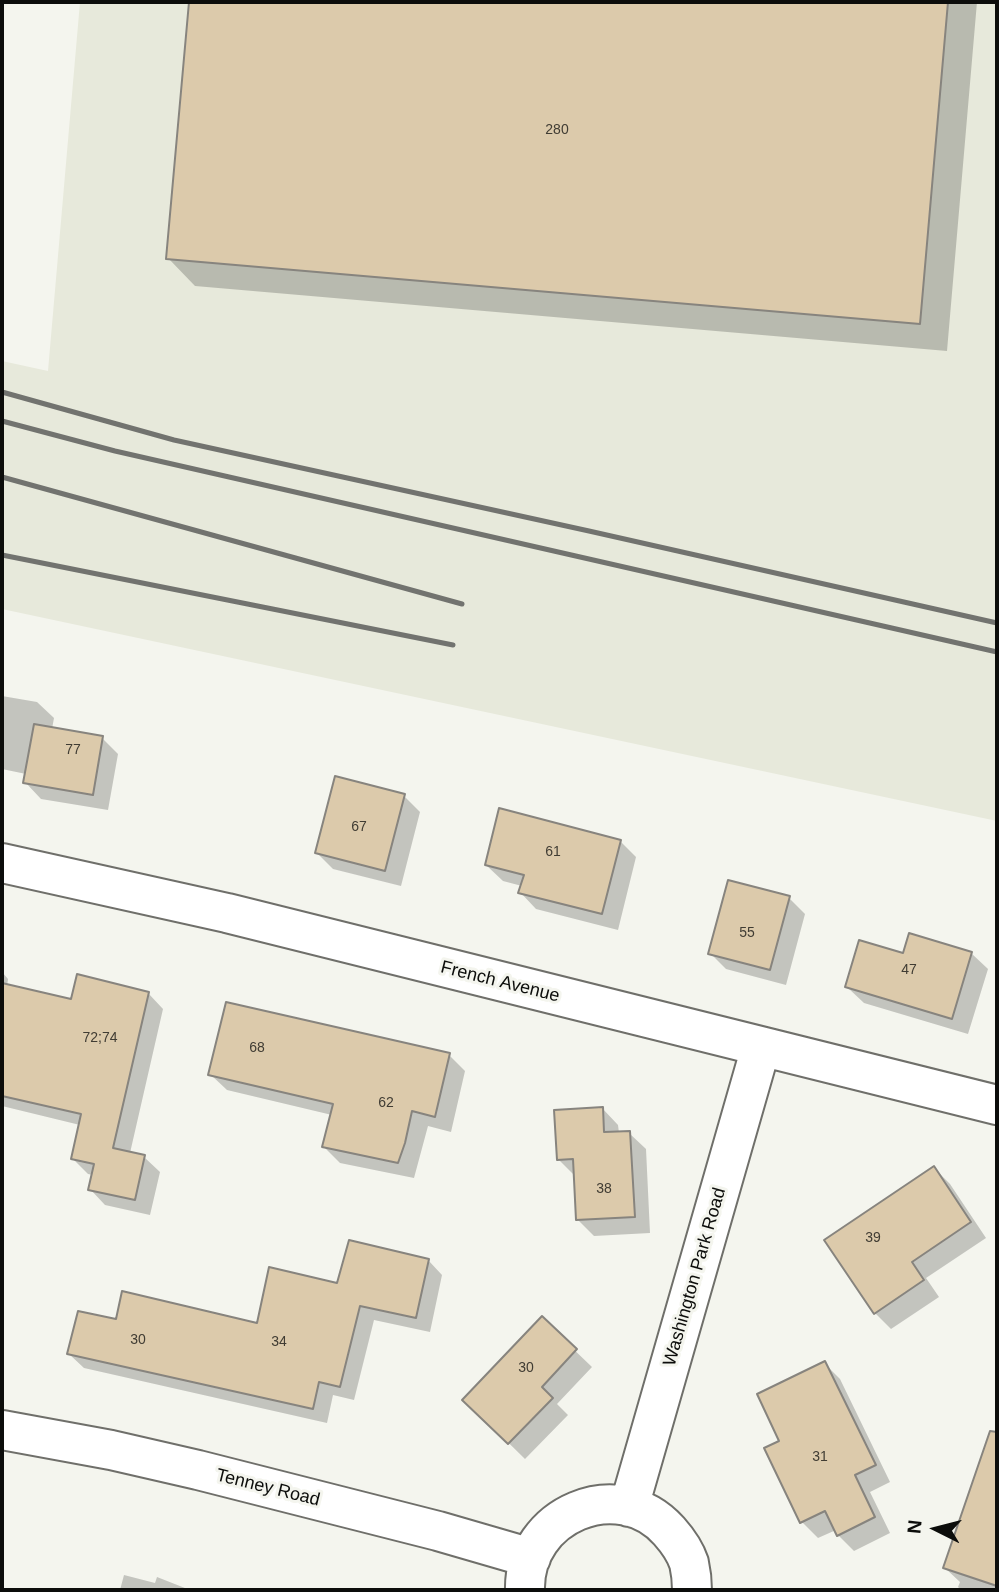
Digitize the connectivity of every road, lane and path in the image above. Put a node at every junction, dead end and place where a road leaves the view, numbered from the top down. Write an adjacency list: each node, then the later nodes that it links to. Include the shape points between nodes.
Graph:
1 (2, 863): 2 (street, French Avenue, via 227,913)
2 (761, 1047): 3 (street, French Avenue); 5 (street, Washington Park Road)
3 (997, 1105)
4 (2, 1430): 6 (street, Tenney Road, via 198,1470 438,1531)
5 (629, 1507): 6 (street, Tenney Road, via 601,1504 561,1519 538,1543); 7 (street, Tenney Road, via 654,1518 675,1537 688,1562)
6 (528, 1574)
7 (692, 1590)

